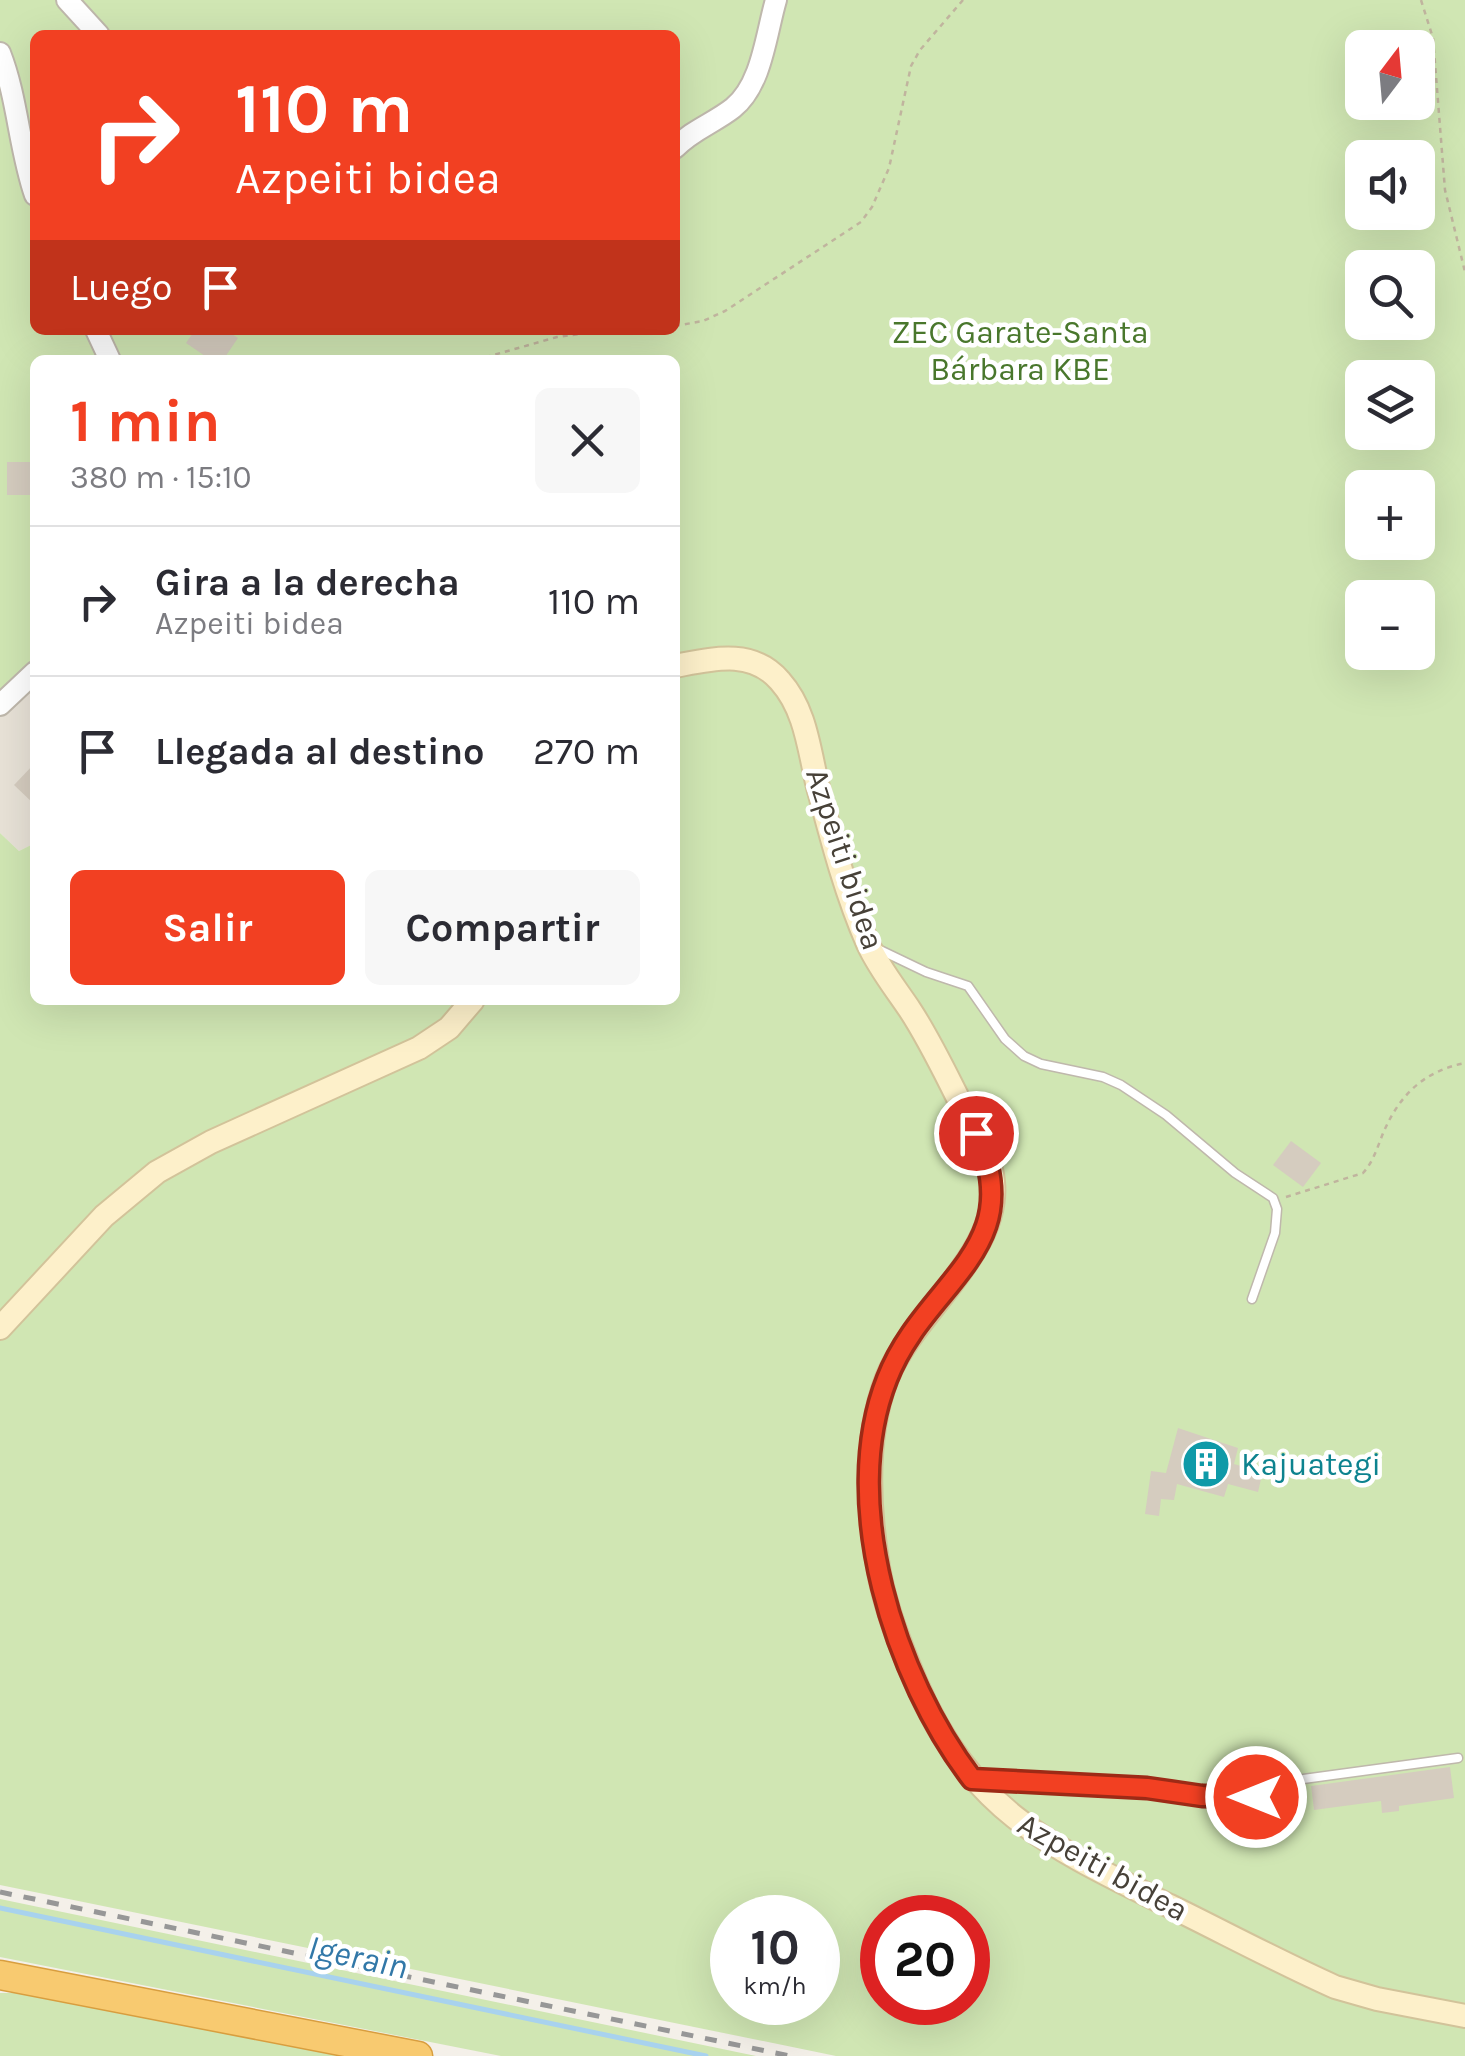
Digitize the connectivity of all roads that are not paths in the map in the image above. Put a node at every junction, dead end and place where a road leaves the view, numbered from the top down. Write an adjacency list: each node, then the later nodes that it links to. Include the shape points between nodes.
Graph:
1 (67, 0): 3 (street)
2 (776, 0): 5 (street, via 746,94)
3 (94, 30)
4 (0, 54): 6 (street)
5 (680, 144)
6 (30, 180)
7 (680, 665): 10 (main road, Azpeiti bidea, via 741,658 762,665 784,686 806,730 835,850)
8 (30, 677): 9 (street)
9 (0, 705)
10 (869, 945): 12 (lane, via 968,986 1024,1056 1128,1089 1276,1201 1274,1239); 15 (main road, Azpeiti bidea, via 929,1042 993,1180 993,1206 980,1241 892,1367 875,1420 870,1467 877,1560 894,1628 930,1713)
11 (469, 1005): 13 (main road, via 419,1048 157,1172 104,1216)
12 (1252, 1299)
13 (0, 1328)
14 (1458, 1758): 15 (lane, via 1296,1780 1256,1797)
15 (972, 1779): 19 (main road, Azpeiti bidea, via 1048,1842 1292,1967 1363,1996)
16 (0, 1974): 18 (highway)
17 (0, 1984): 18 (lane)
18 (43, 1984): 20 (highway)
19 (1465, 2016)
20 (418, 2056)

